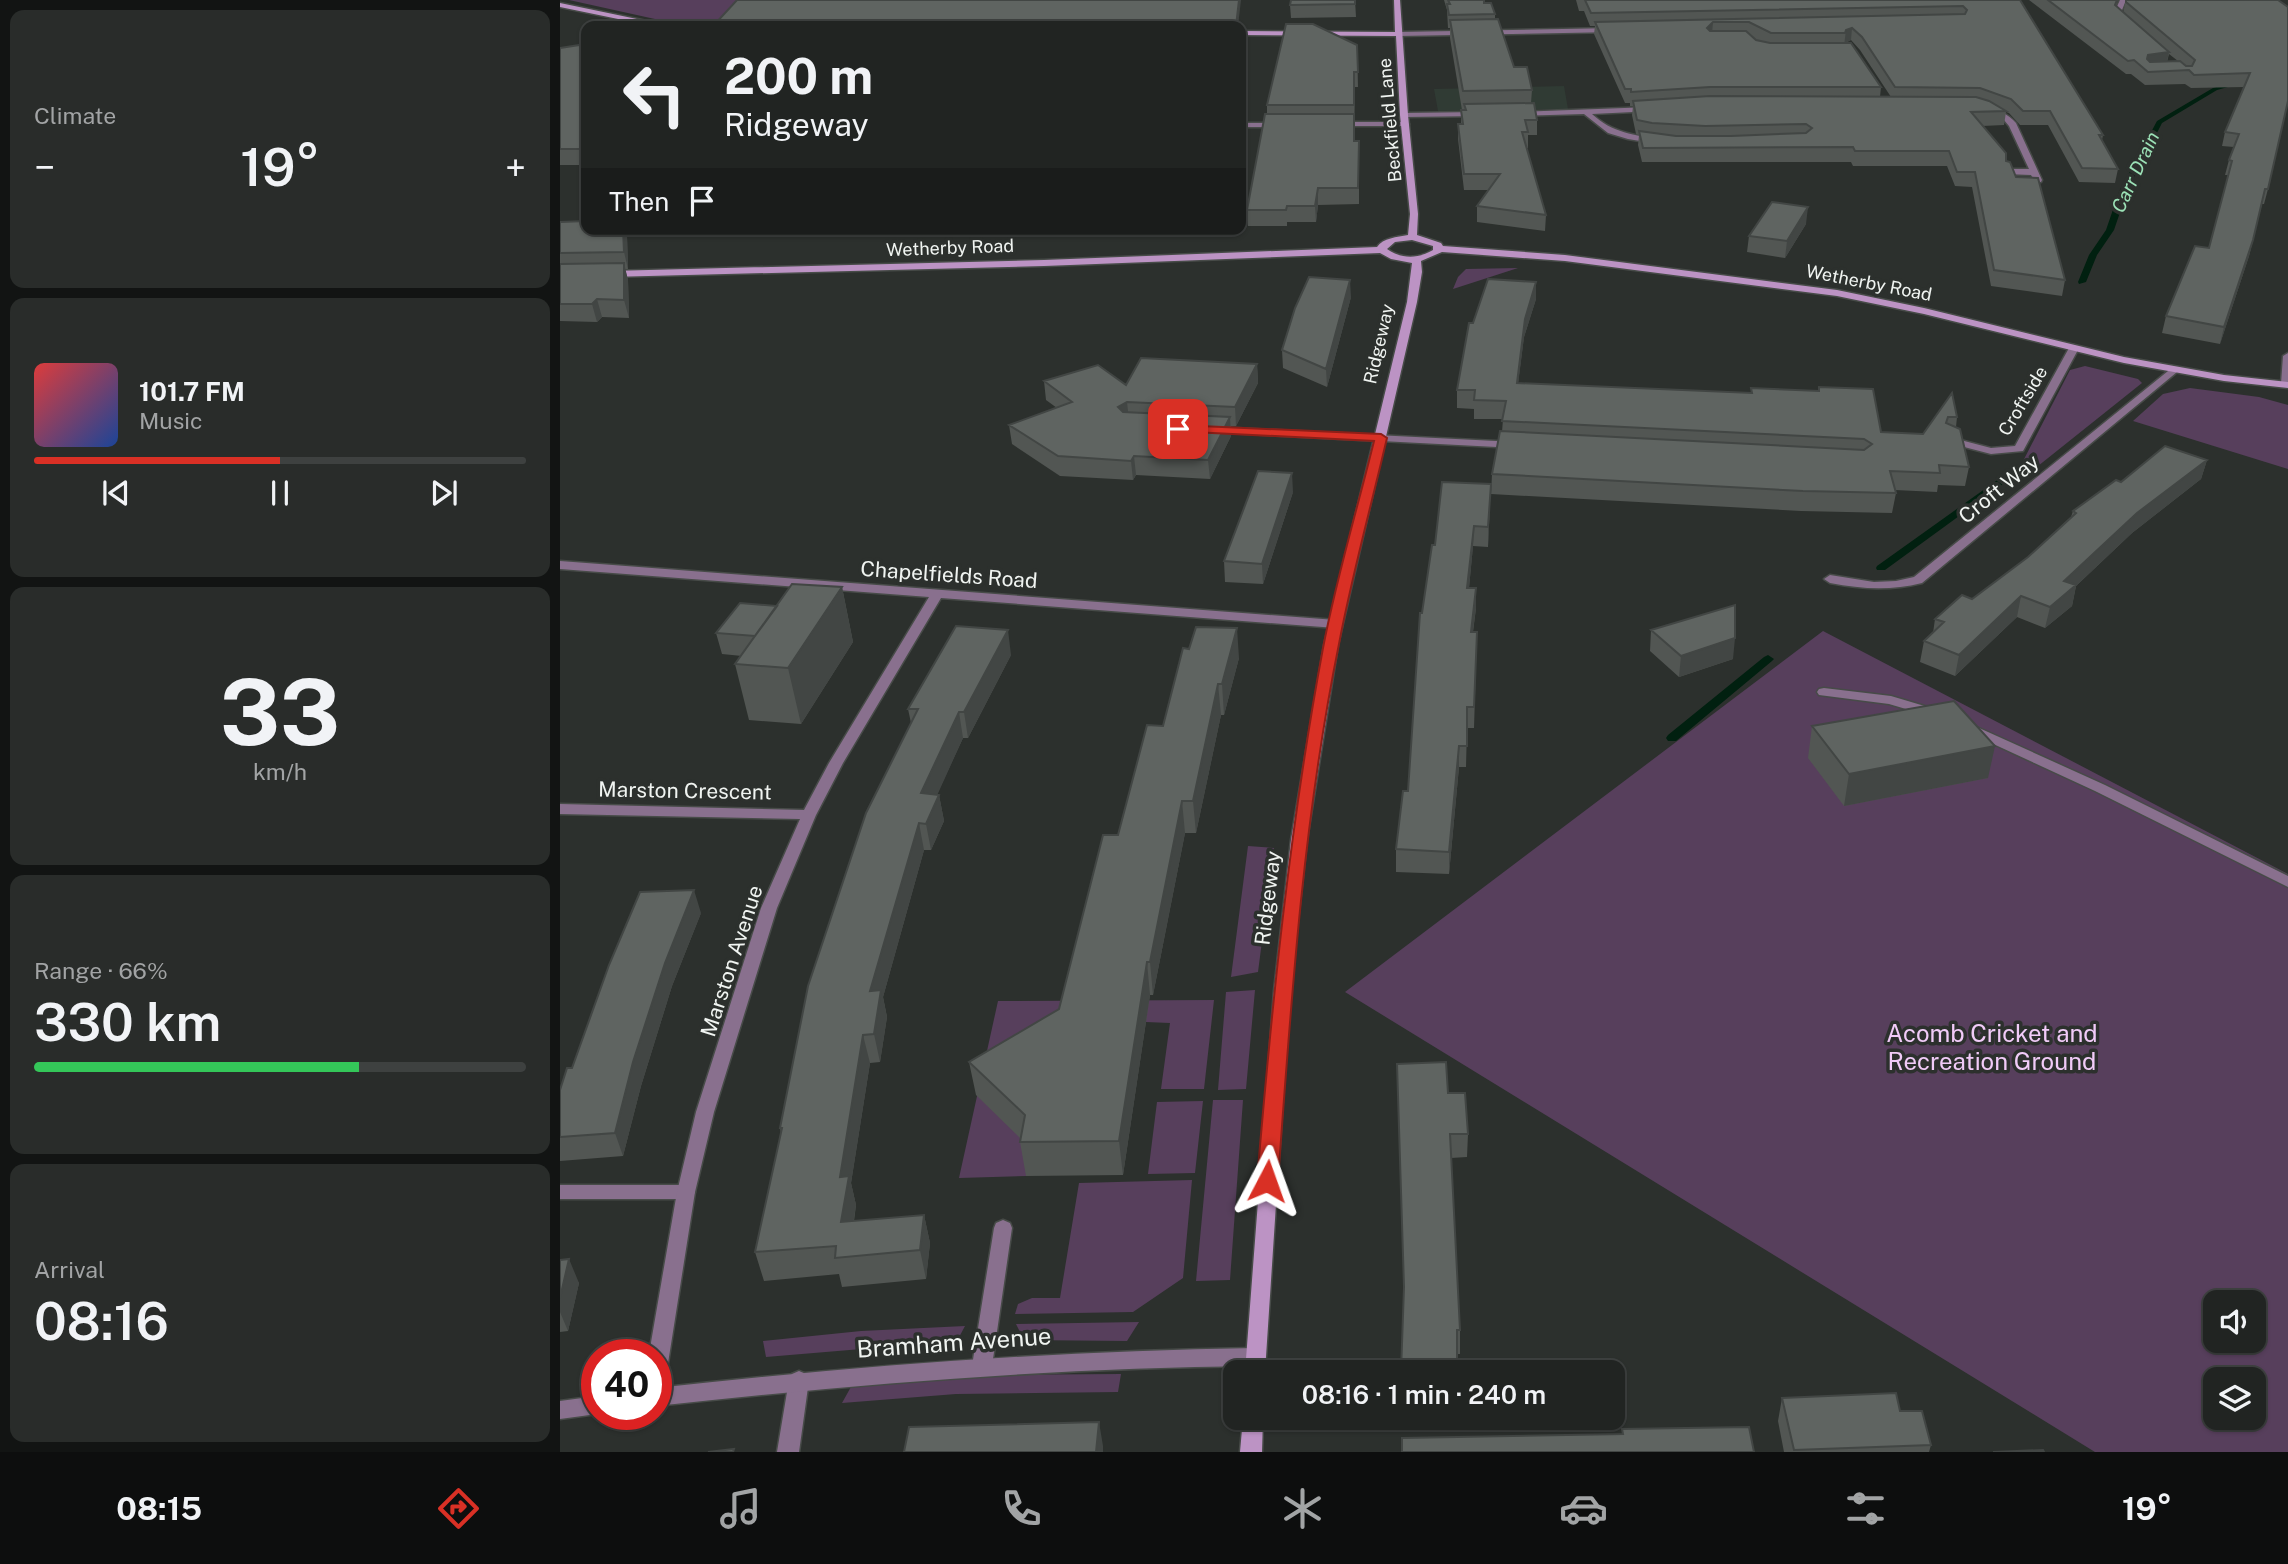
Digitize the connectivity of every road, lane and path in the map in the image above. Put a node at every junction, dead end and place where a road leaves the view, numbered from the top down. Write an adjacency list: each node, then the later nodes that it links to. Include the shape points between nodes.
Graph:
1 (1397, 0): 8 (street, Beckfield Lane)
2 (2123, 0): 6 (street, via 2116,15)
3 (560, 5): 4 (street)
4 (637, 21)
5 (1618, 30): 8 (street)
6 (2133, 31)
7 (1246, 33): 8 (street)
8 (1398, 34): 14 (street, Beckfield Lane)
9 (1974, 106): 19 (street, via 2007,118 2036,176)
10 (1664, 108): 11 (street)
11 (1587, 113): 13 (street); 18 (street, via 1605,130)
12 (1496, 114): 14 (street)
13 (1509, 114)
14 (1404, 119): 17 (street); 20 (street, Beckfield Lane, via 1415,214)
15 (1246, 125): 16 (street)
16 (1295, 125)
17 (1323, 125)
18 (1663, 143)
19 (2008, 172)
20 (1412, 237): 21 (street, via 1434,242); 22 (street, via 1386,242)
21 (1439, 248): 23 (street, via 1430,257); 25 (street, Wetherby Road, via 1565,258 1837,293)
22 (1382, 250): 23 (street, via 1390,256); 24 (street, Wetherby Road)
23 (1416, 259): 30 (street, Ridgeway, via 1412,302)
24 (601, 275)
25 (2074, 348): 27 (street, Wetherby Road); 31 (street, Croftside, via 2019,449 1991,451)
26 (2288, 356): 28 (street)
27 (2173, 370): 28 (street, Wetherby Road); 34 (street, Croft Way, via 1918,580 1874,587)
28 (2287, 385)
29 (1205, 430): 30 (street)
30 (1381, 438): 32 (street); 36 (street, Ridgeway)
31 (1949, 440)
32 (1532, 446)
33 (560, 565): 35 (street, Chapelfields Road)
34 (1830, 579)
35 (938, 593): 36 (street, Chapelfields Road); 39 (street, Marston Avenue)
36 (1336, 624): 45 (street, Ridgeway, via 1299,841 1282,991)
37 (1824, 692): 40 (street, via 1891,700 1950,719)
38 (560, 809): 39 (street, Marston Crescent)
39 (809, 815): 42 (street, Marston Avenue, via 769,908 705,1112)
40 (2288, 882)
41 (560, 1192): 42 (street)
42 (685, 1192): 44 (street, Marston Avenue)
43 (1003, 1228): 47 (street)
44 (662, 1339)
45 (1255, 1360)
46 (1223, 1363): 47 (street, Bramham Avenue, via 1131,1358)
47 (982, 1366): 48 (street, Bramham Avenue)
48 (799, 1380): 49 (street, Bramham Avenue); 53 (street)
49 (672, 1395)
50 (581, 1407): 51 (street)
51 (560, 1410)
52 (1252, 1430): 54 (street)
53 (788, 1452)
54 (1251, 1452)

